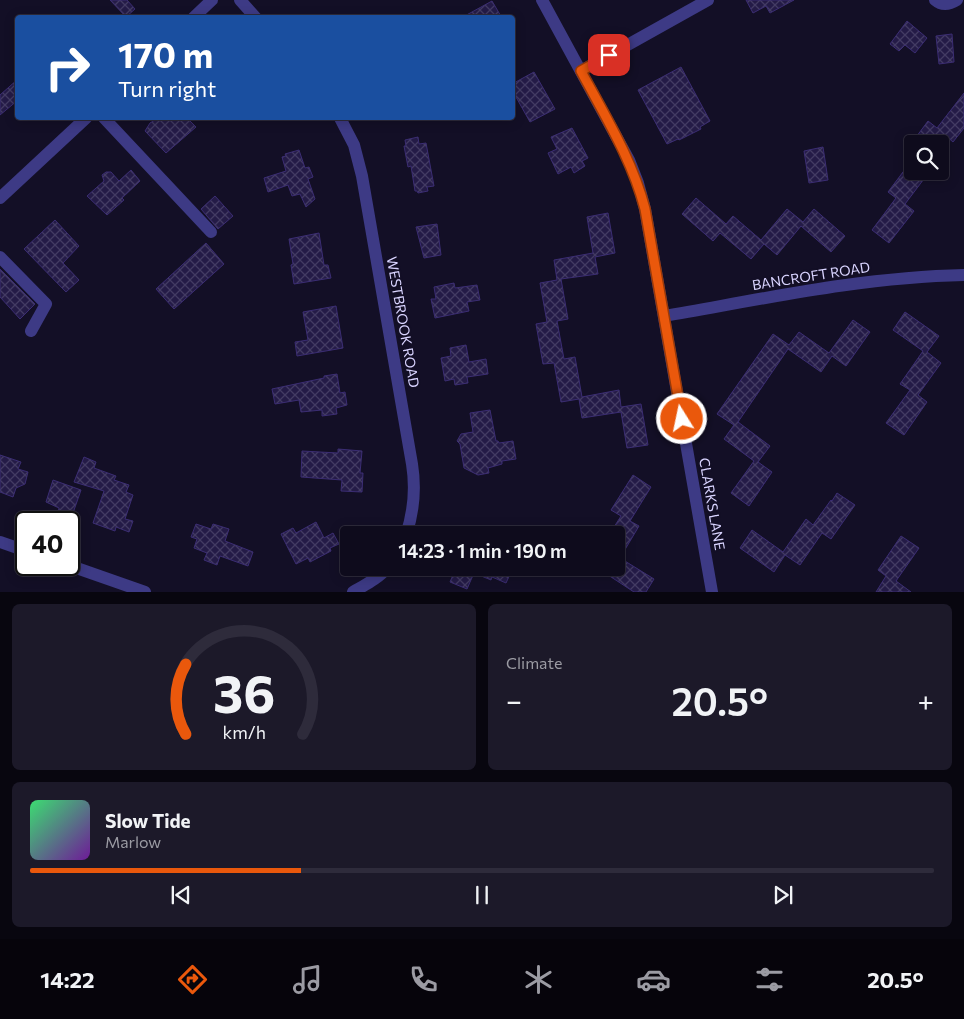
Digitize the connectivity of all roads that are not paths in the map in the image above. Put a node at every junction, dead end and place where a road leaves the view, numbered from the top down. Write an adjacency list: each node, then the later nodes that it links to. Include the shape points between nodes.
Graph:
1 (212, 0): 8 (street)
2 (240, 0): 9 (street)
3 (542, 0): 11 (street, CLARKS LANE)
4 (684, 0): 10 (street)
5 (708, 0): 10 (street)
6 (935, 0): 7 (street, via 944,5)
7 (957, 0)
8 (196, 15)
9 (253, 15)
10 (678, 17): 11 (street)
11 (581, 71): 19 (street, CLARKS LANE, via 638,183)
12 (84, 120): 15 (street)
13 (106, 120): 16 (street)
14 (341, 120): 21 (street, WESTBROOK ROAD, via 354,145 362,176 412,464 414,504)
15 (0, 198)
16 (211, 232)
17 (0, 257): 20 (street, via 46,304)
18 (964, 275): 19 (street, BANCROFT ROAD, via 868,281)
19 (664, 316): 28 (street, CLARKS LANE)
20 (30, 332)
21 (408, 526)
22 (0, 542): 23 (street)
23 (15, 547)
24 (80, 569): 26 (street)
25 (378, 576): 27 (street)
26 (146, 592)
27 (353, 592)
28 (712, 592)

